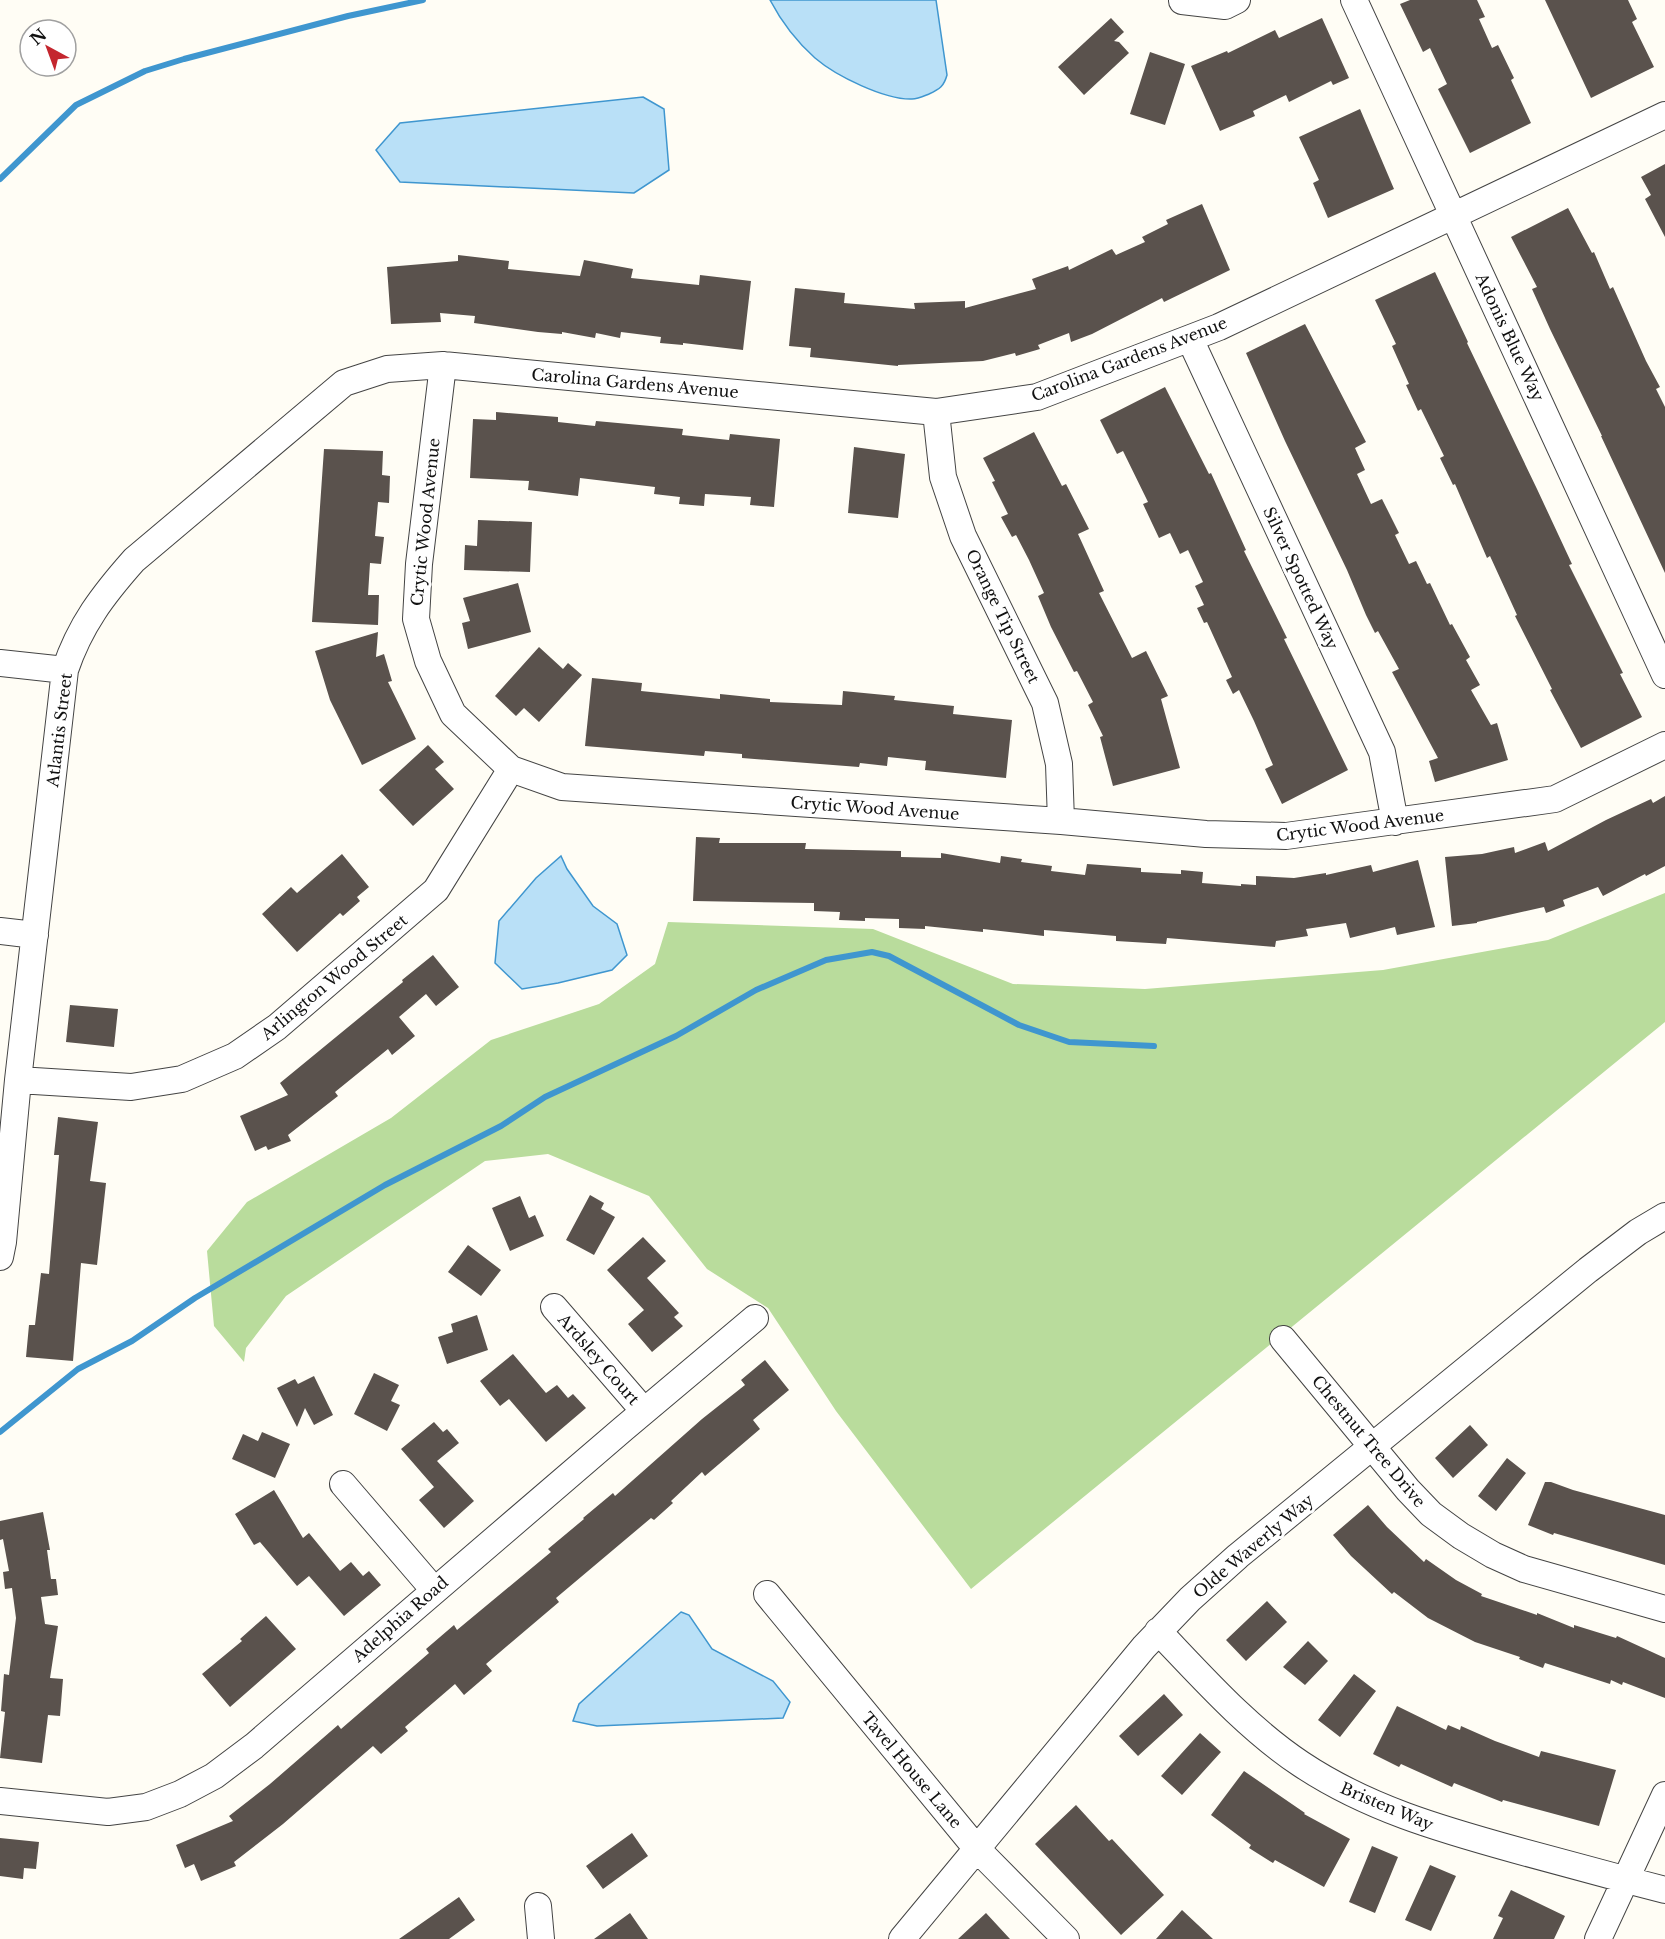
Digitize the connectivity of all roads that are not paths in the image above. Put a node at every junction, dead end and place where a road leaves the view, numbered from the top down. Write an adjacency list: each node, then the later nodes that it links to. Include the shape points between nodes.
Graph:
1 (1237, 0): 3 (street, via 1225,6)
2 (1354, 0): 5 (street, Adonis Blue Way)
3 (1182, 1)
4 (1665, 115): 5 (street, Carolina Gardens Avenue)
5 (1453, 214): 6 (street, Carolina Gardens Avenue); 11 (street, Adonis Blue Way)
6 (1190, 339): 8 (street, Carolina Gardens Avenue, via 1036,398); 15 (street, Silver Spotted Way, via 1382,752)
7 (443, 365): 8 (street, Carolina Gardens Avenue); 10 (street, Atlantis Street, via 387,369 344,383 135,560 106,591 88,618); 13 (street, Crytic Wood Avenue, via 416,620 428,661 453,714)
8 (936, 412): 14 (street, Orange Tip Street, via 943,477 963,536 1046,703 1059,764)
9 (0, 663): 10 (street)
10 (65, 670): 17 (street, Atlantis Street)
11 (1665, 675)
12 (1665, 746): 15 (street, Crytic Wood Avenue, via 1555,799)
13 (511, 769): 14 (street, Crytic Wood Avenue, via 562,787); 18 (street, Arlington Wood Street, via 436,890 277,1027 235,1056 182,1079 131,1087)
14 (1061, 821): 15 (street, Crytic Wood Avenue, via 1206,834 1286,836)
15 (1395, 822)
16 (0, 932): 17 (street)
17 (34, 935): 18 (street, Atlantis Street)
18 (18, 1080): 20 (street, Atlantis Street)
19 (1665, 1216): 25 (street, Olde Waverly Way, via 1588,1270)
20 (1, 1247)
21 (554, 1306): 24 (street, Ardsley Court)
22 (755, 1318): 24 (street, Adelphia Road)
23 (1283, 1339): 25 (street, Chestnut Tree Drive)
24 (644, 1411): 27 (street, Adelphia Road)
25 (1372, 1448): 29 (street, Chestnut Tree Drive, via 1431,1514 1485,1551 1524,1569); 30 (street, Olde Waverly Way, via 1223,1569)
26 (343, 1484): 27 (street)
27 (434, 1590): 32 (street, Adelphia Road, via 254,1746 214,1776 180,1794 146,1807 108,1812)
28 (767, 1594): 33 (street, Tavel House Lane)
29 (1665, 1609)
30 (1158, 1631): 33 (street, Olde Waverly Way); 34 (street, Bristen Way, via 1263,1735 1343,1789 1441,1829)
31 (1665, 1796): 34 (street)
32 (0, 1801)
33 (977, 1849): 38 (street, Olde Waverly Way); 39 (street, Tavel House Lane)
34 (1626, 1880): 35 (street, Bristen Way); 40 (street)
35 (1665, 1890)
36 (538, 1906): 37 (street)
37 (541, 1939)
38 (902, 1939)
39 (1066, 1939)
40 (1598, 1939)

